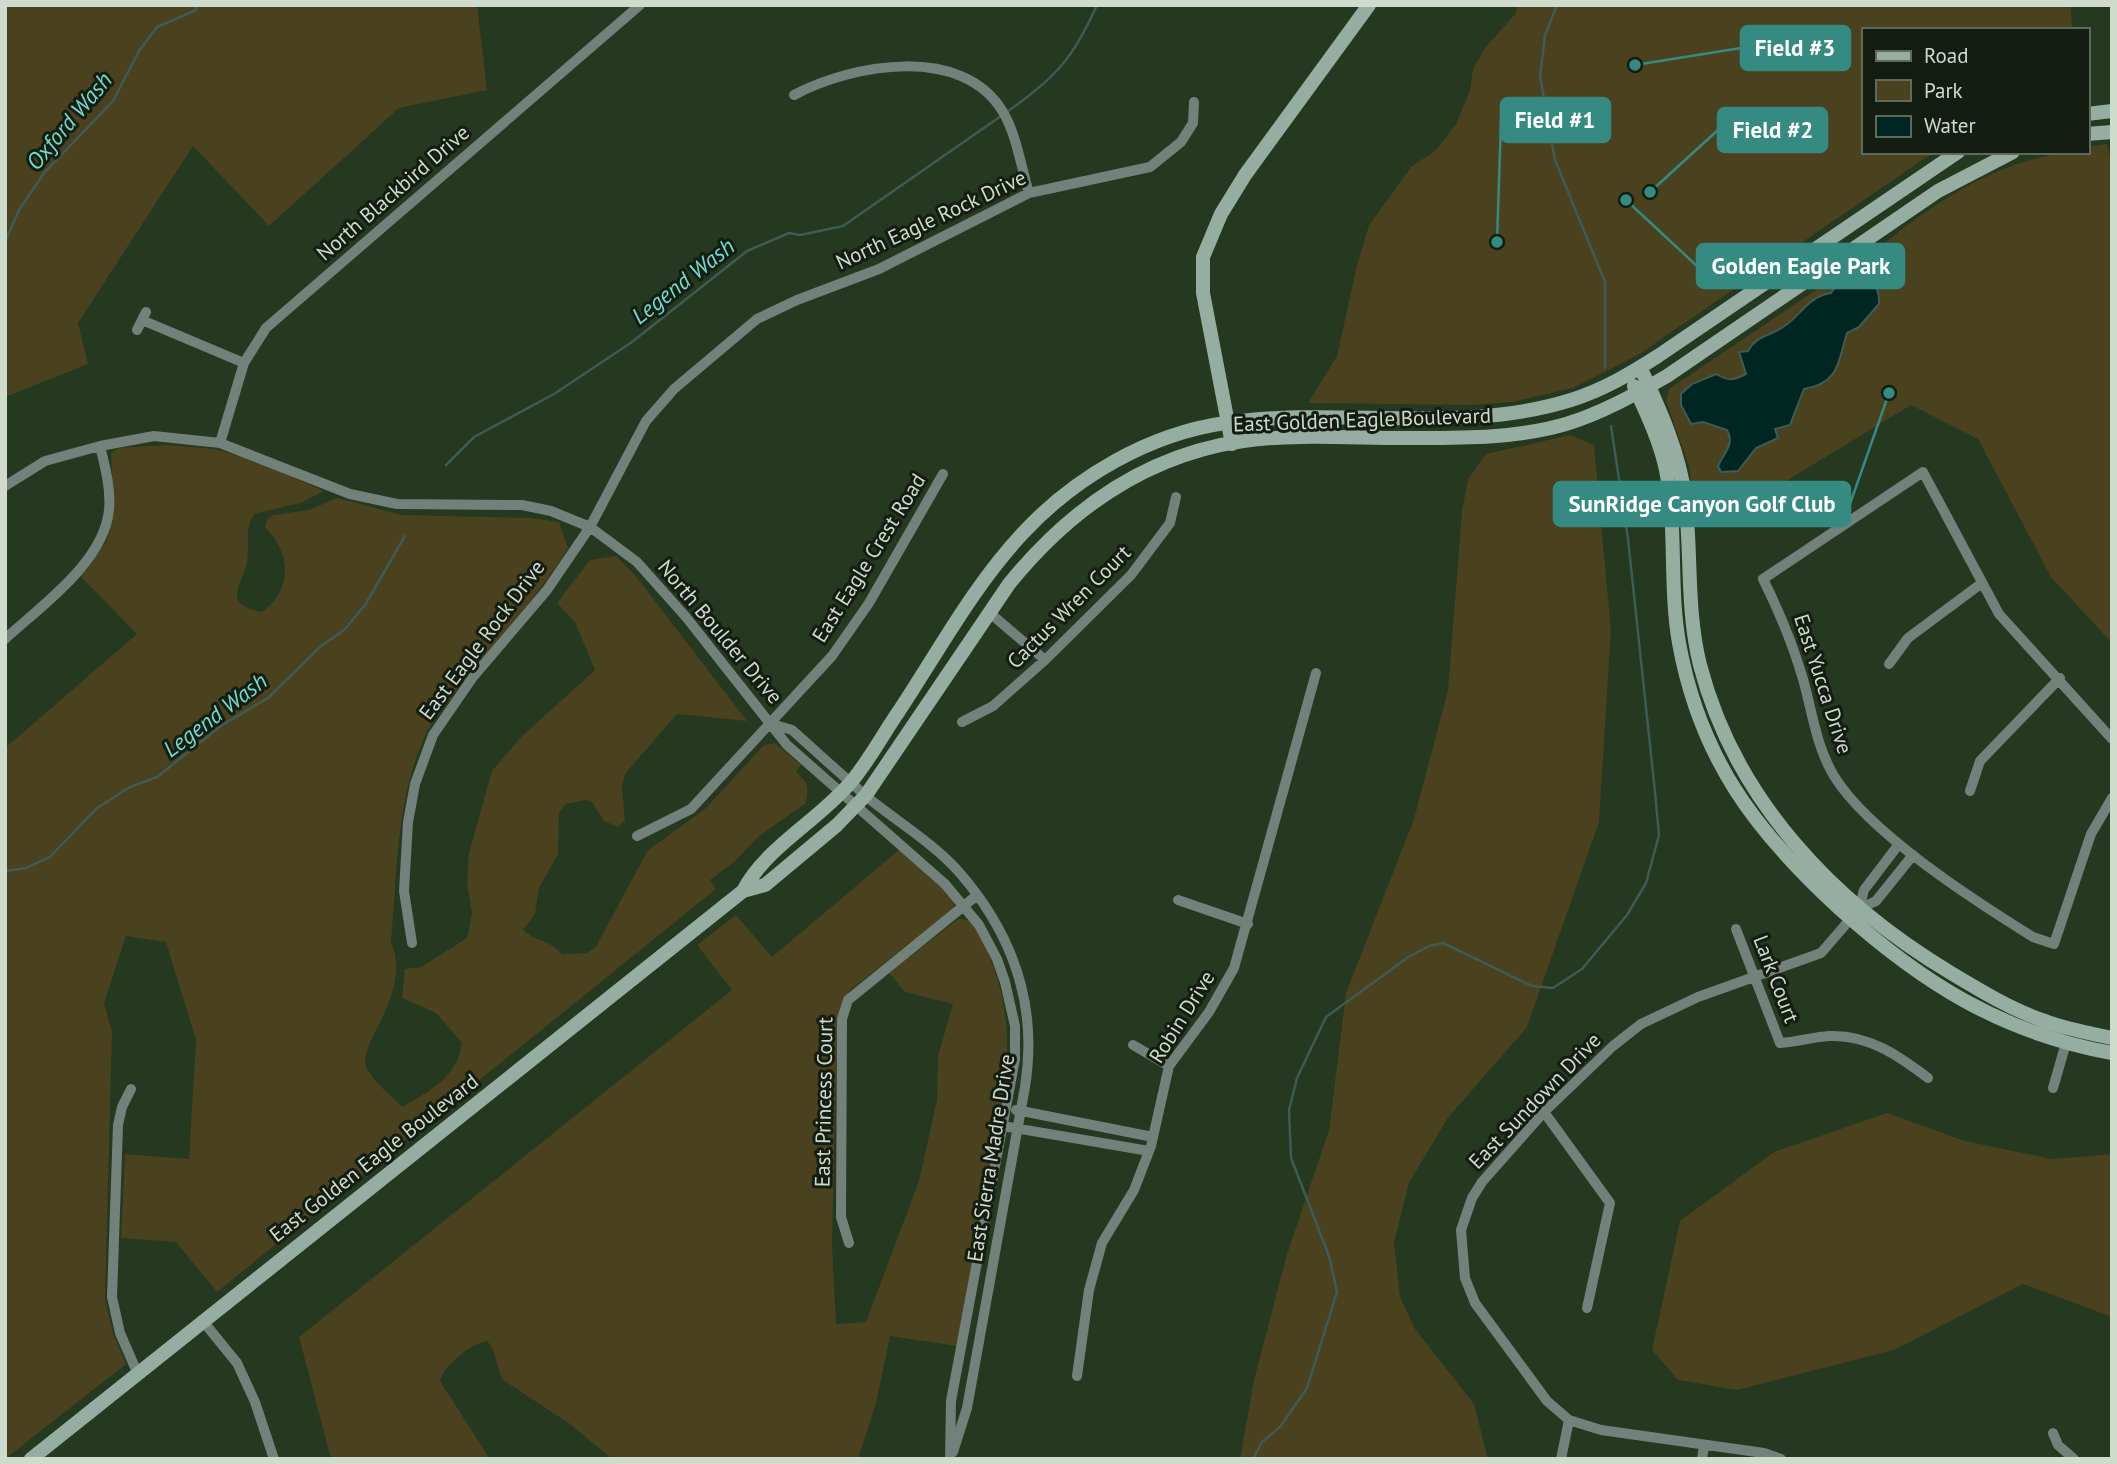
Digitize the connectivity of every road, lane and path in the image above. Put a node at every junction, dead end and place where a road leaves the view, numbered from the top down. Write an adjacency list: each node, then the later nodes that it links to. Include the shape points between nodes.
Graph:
1 (640, 5): 13 (street, North Blackbird Drive, via 266,328)
2 (1369, 5): 17 (street, via 1245,175 1221,214 1203,257 1202,293)
3 (794, 94): 11 (street, via 825,78 929,65 978,82 1004,114)
4 (1194, 102): 11 (street, North Eagle Rock Drive, via 1193,123 1181,142 1150,167)
5 (2112, 111): 6 (street)
6 (2089, 114)
7 (2112, 132): 8 (street)
8 (2089, 134)
9 (1955, 154): 14 (street, East Golden Eagle Boulevard)
10 (2009, 154): 15 (street, East Golden Eagle Boulevard, via 1938,191)
11 (1029, 193): 16 (street, North Eagle Rock Drive, via 879,269 757,319 674,389)
12 (137, 331): 13 (street, via 144,316)
13 (244, 363): 18 (street, North Blackbird Drive)
14 (1634, 371): 15 (street); 17 (street, East Golden Eagle Boulevard, via 1571,400 1496,415)
15 (1643, 390): 19 (street, East Golden Eagle Boulevard, via 1566,424 1501,436); 47 (street, via 1665,466 1675,615 1690,691 1703,726 1756,824 1796,869)
16 (646, 421): 24 (street, East Eagle Rock Drive)
17 (1227, 423): 19 (street); 25 (street, East Golden Eagle Boulevard, via 1168,437 1133,452 1072,491)
18 (220, 443): 20 (street, North Boulder Drive, via 154,436); 24 (street, North Boulder Drive, via 350,494 397,504 522,505)
19 (1232, 444): 27 (street, East Golden Eagle Boulevard, via 1164,462 1083,508 1031,556)
20 (100, 446): 22 (street, North Boulder Drive, via 45,461); 28 (street, via 109,511 87,562)
21 (943, 474): 34 (street, East Eagle Crest Road, via 832,656)
22 (5, 486)
23 (1176, 497): 29 (street, Cactus Wren Court, via 1170,523 1155,546)
24 (590, 527): 34 (street, North Boulder Drive, via 637,562); 50 (street, East Eagle Rock Drive, via 547,590 433,734 408,822 404,891)
25 (1022, 533): 27 (street, via 990,591); 36 (street, East Golden Eagle Boulevard)
26 (1982, 583): 30 (street, via 1908,639); 32 (street, via 1999,614); 41 (street, East Yucca Drive, via 1923,472 1763,579 1795,657 1819,744 1833,775)
27 (991, 614): 29 (street); 39 (street, East Golden Eagle Boulevard)
28 (5, 639)
29 (1045, 660): 33 (street, Cactus Wren Court, via 993,706)
30 (1889, 664)
31 (1316, 673): 48 (street, Robin Drive)
32 (2060, 678): 35 (street); 37 (street, via 1980,761)
33 (962, 722)
34 (771, 724): 36 (street, North Boulder Drive, via 792,730); 40 (street, East Eagle Crest Road, via 691,809)
35 (2112, 739)
36 (846, 787): 39 (street, North Boulder Drive); 43 (street, East Golden Eagle Boulevard, via 754,870)
37 (1970, 791)
38 (2112, 798): 42 (street, East Yucca Drive, via 2091,834 2054,944 2016,927)
39 (860, 800): 43 (street, East Golden Eagle Boulevard, via 765,885); 44 (street, East Sierra Madre Drive, via 957,870); 46 (street, East Sierra Madre Drive)
40 (637, 836)
41 (1899, 844): 42 (street, East Yucca Drive); 47 (street, via 1864,890)
42 (1913, 855): 47 (street, via 1876,901)
43 (743, 891): 69 (street, East Golden Eagle Boulevard)
44 (976, 896): 46 (street, East Princess Court); 61 (street, East Sierra Madre Drive, via 1017,962 1026,994 1029,1063)
45 (1178, 900): 48 (street)
46 (964, 907): 60 (street, East Sierra Madre Drive, via 997,959 1010,1002 1016,1037); 67 (street, East Princess Court, via 848,1000 842,1019 841,1217)
47 (1854, 913): 51 (street, East Sundown Drive, via 1821,953); 52 (street, via 1984,992 2044,1021); 53 (street, via 1906,963 1965,1003)
48 (1248, 924): 56 (street, Robin Drive, via 1234,968)
49 (1736, 929): 51 (street, Lark Court)
50 (412, 943)
51 (1753, 977): 57 (street, Lark Court, via 1780,1043 1854,1037 1893,1052); 62 (street, East Sundown Drive, via 1641,1024)
52 (2112, 1038)
53 (2066, 1043): 55 (street); 58 (street)
54 (1133, 1045): 56 (street)
55 (2112, 1053)
56 (1169, 1066): 65 (street, Robin Drive)
57 (1928, 1078)
58 (2053, 1088)
59 (131, 1090): 70 (street, via 118,1125 112,1297 120,1333)
60 (1006, 1109): 61 (street); 63 (street, East Sierra Madre Drive)
61 (1021, 1111): 64 (street, East Sierra Madre Drive); 65 (street)
62 (1544, 1112): 68 (street, via 1610,1203); 72 (street, East Sundown Drive, via 1472,1198 1461,1230 1460,1250 1475,1303 1547,1401)
63 (1003, 1125): 64 (street); 77 (street, East Sierra Madre Drive, via 951,1401)
64 (1018, 1128): 66 (street); 77 (street, East Sierra Madre Drive, via 967,1408)
65 (1153, 1137): 66 (street, Robin Drive)
66 (1149, 1151): 71 (street, Robin Drive, via 1134,1190 1102,1243 1089,1290)
67 (849, 1242)
68 (1587, 1308)
69 (202, 1320): 70 (street, East Golden Eagle Boulevard); 76 (street, via 237,1363)
70 (137, 1372): 75 (street, East Golden Eagle Boulevard)
71 (1077, 1376)
72 (1569, 1420): 74 (street, East Sundown Drive, via 1601,1430); 78 (street)
73 (2053, 1433): 81 (street, via 2058,1445)
74 (1704, 1446): 79 (street); 80 (street, East Sundown Drive)
75 (31, 1459)
76 (274, 1459)
77 (951, 1459)
78 (1561, 1459)
79 (1702, 1459)
80 (1782, 1459)
81 (2074, 1459)

